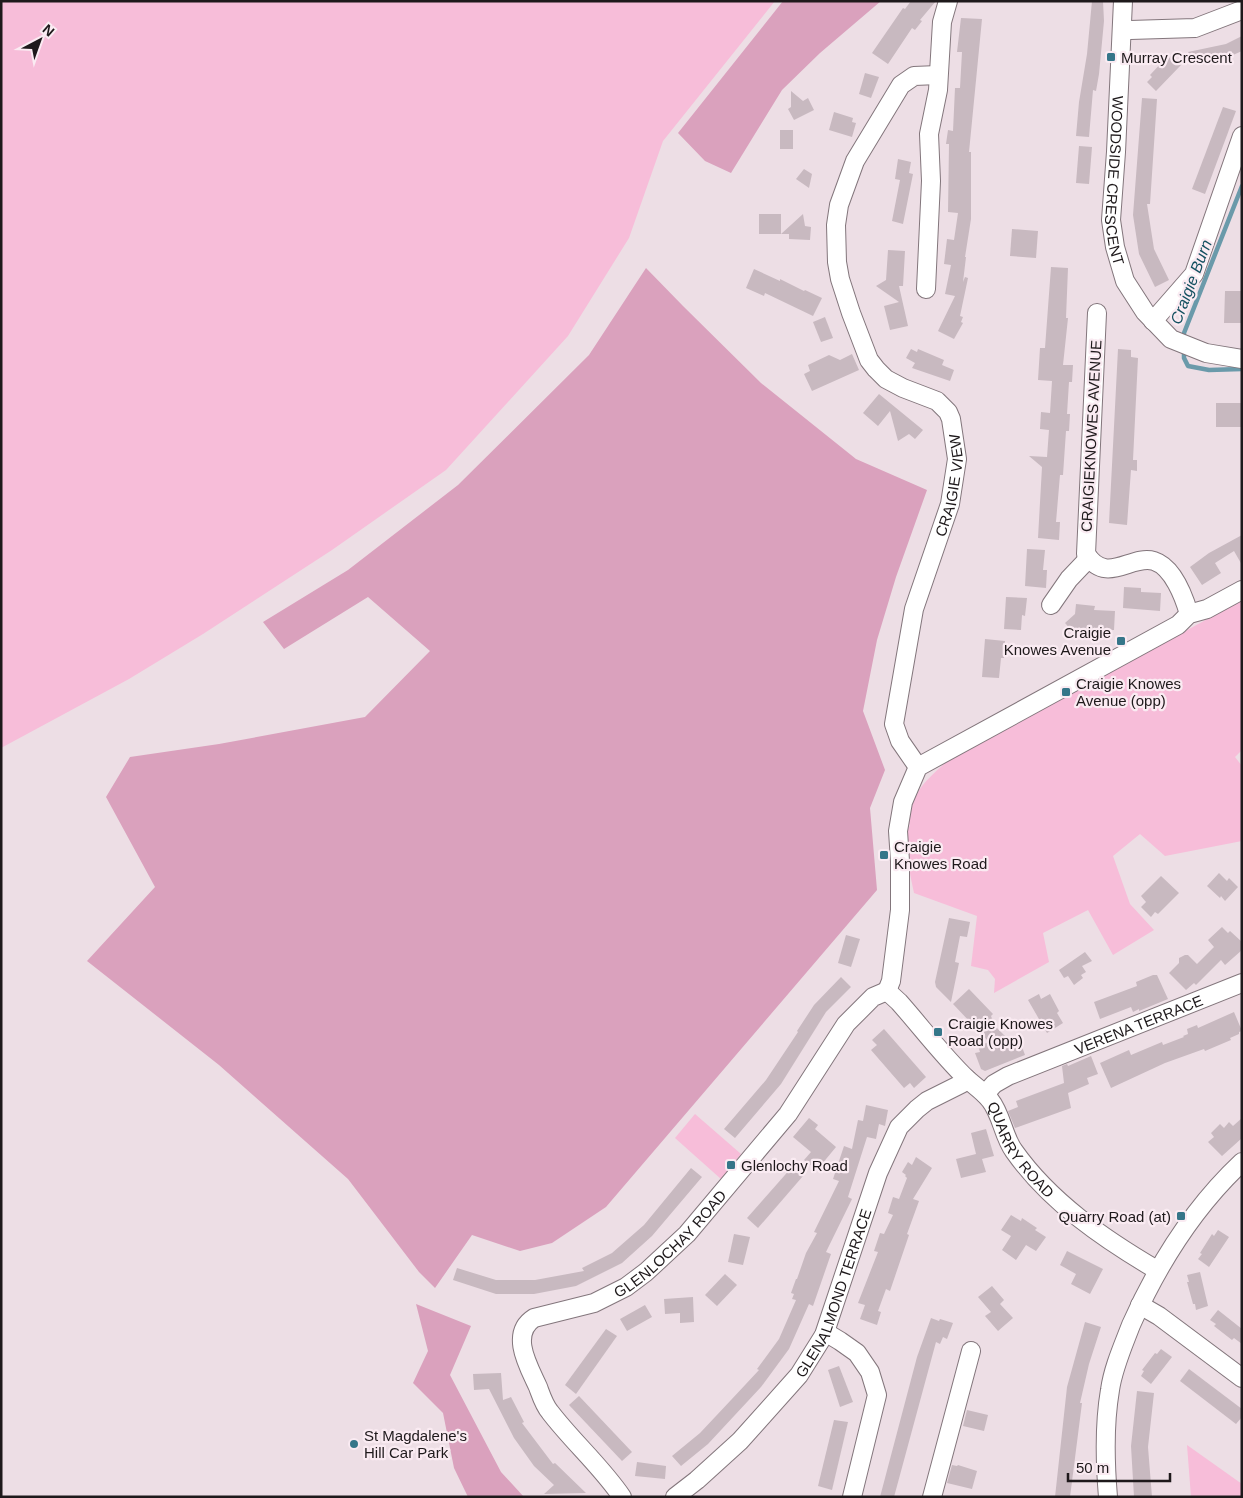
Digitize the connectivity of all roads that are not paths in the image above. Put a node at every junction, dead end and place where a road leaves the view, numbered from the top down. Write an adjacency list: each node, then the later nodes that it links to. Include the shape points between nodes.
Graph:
1 (948, 1): 5 (street, via 942,22)
2 (1123, 1): 4 (street, WOODSIDE CRESCENT)
3 (1242, 10): 4 (street, via 1195,28)
4 (1122, 28): 9 (street, WOODSIDE CRESCENT, via 1111,220 1125,281)
5 (938, 75): 7 (street, via 930,134); 15 (street, CRAIGIE VIEW, via 914,76 901,85 855,161 839,205 836,225 840,279 869,360 886,379 936,401 948,412 953,429 957,458 950,504 914,610 894,724 900,741)
6 (1242, 136): 9 (street, via 1194,274)
7 (926, 289)
8 (1097, 313): 11 (street, CRAIGIEKNOWES AVENUE, via 1086,547)
9 (1153, 321): 10 (street, WOODSIDE CRESCENT, via 1171,339 1188,347)
10 (1242, 358)
11 (1089, 558): 13 (street); 14 (street, via 1100,566 1115,569 1142,560 1153,560 1167,570 1186,602)
12 (1242, 590): 14 (street, via 1207,609)
13 (1051, 605)
14 (1189, 614): 15 (street, via 1178,625)
15 (918, 767): 17 (street, via 903,802 898,831 900,910 891,980)
16 (1242, 983): 19 (street, VERENA TERRACE, via 1008,1076)
17 (886, 991): 18 (street); 26 (street, GLENLOCHAY ROAD, via 873,997 846,1024 788,1114 687,1234 626,1287 584,1306 534,1318 523,1331 524,1358 548,1410 611,1480)
18 (967, 1079): 19 (street); 23 (street, GLENALMOND TERRACE, via 927,1101 899,1127 878,1173)
19 (985, 1094): 21 (street, QUARRY ROAD, via 1013,1150 1045,1189 1119,1247)
20 (1242, 1162): 21 (street, via 1194,1214)
21 (1157, 1270): 22 (street)
22 (1140, 1305): 25 (street); 30 (street, via 1122,1348 1110,1390 1106,1469)
23 (824, 1335): 27 (street, GLENALMOND TERRACE, via 799,1376 740,1441); 28 (street, via 830,1335 857,1353 870,1372 877,1395)
24 (971, 1351): 29 (street)
25 (1242, 1378)
26 (622, 1497)
27 (675, 1497)
28 (852, 1497)
29 (932, 1497)
30 (1108, 1497)

